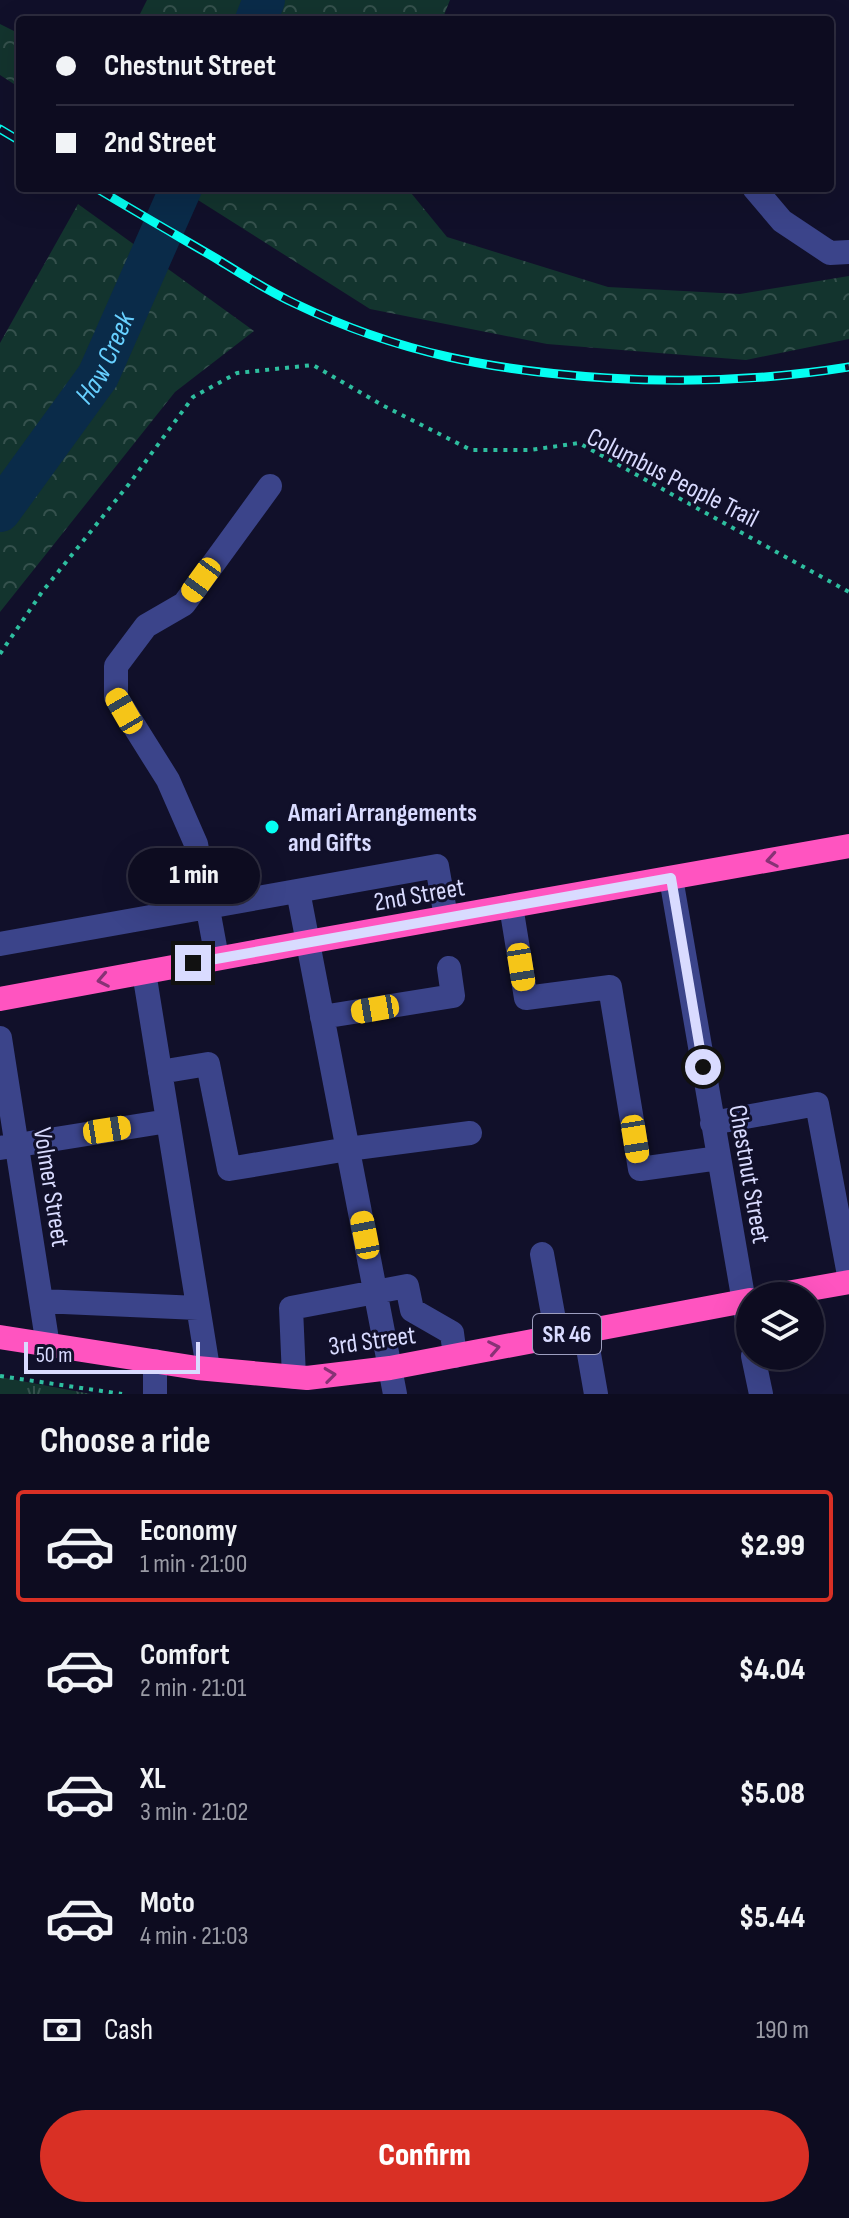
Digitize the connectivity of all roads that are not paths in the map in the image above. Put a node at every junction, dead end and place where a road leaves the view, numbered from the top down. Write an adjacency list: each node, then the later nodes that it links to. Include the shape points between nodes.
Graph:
1 (757, 192): 2 (street, via 782,221 830,253)
2 (849, 252)
3 (270, 486): 8 (street, via 184,604 146,626 116,666 116,697 168,780 196,844)
4 (849, 846): 5 (highway, 2nd Street, one-way to 5)
5 (671, 878): 7 (highway, 2nd Street); 21 (street, Chestnut Street)
6 (298, 891): 8 (street); 9 (street, via 437,866); 10 (street)
7 (511, 906): 9 (highway, 2nd Street); 25 (street, via 526,998 610,987 640,1169)
8 (206, 907): 11 (street); 12 (street)
9 (446, 917): 10 (highway, 2nd Street)
10 (308, 942): 12 (highway, 2nd Street); 16 (street)
11 (0, 944)
12 (217, 958): 14 (highway, 2nd Street)
13 (449, 968): 16 (street, via 453,996)
14 (144, 972): 15 (highway, 2nd Street, one-way to 15); 18 (street)
15 (0, 999)
16 (322, 1017): 24 (street)
17 (0, 1038): 19 (street, Volmer Street)
18 (160, 1072): 20 (street); 24 (street, via 208,1064 229,1169)
19 (4, 1090): 23 (street, Volmer Street)
20 (168, 1121): 23 (street); 34 (street)
21 (712, 1123): 25 (street, Chestnut Street); 27 (street, via 817,1104)
22 (470, 1133): 24 (street)
23 (8, 1147): 32 (street, Volmer Street)
24 (348, 1149): 31 (street)
25 (719, 1158): 28 (street, Chestnut Street)
26 (542, 1254): 36 (street)
27 (849, 1275)
28 (743, 1282)
29 (849, 1282): 30 (highway)
30 (824, 1286)
31 (376, 1292): 39 (street, via 407,1286 412,1310 452,1333); 42 (street); 44 (street, via 291,1308)
32 (41, 1301): 34 (street); 38 (street, Volmer Street)
33 (736, 1302): 35 (highway, 3rd Street / SR 46)
34 (198, 1308): 41 (street)
35 (585, 1331): 36 (highway, 3rd Street / SR 46); 47 (street)
36 (557, 1336): 39 (highway, 3rd Street / SR 46, one-way to 36)
37 (0, 1337): 38 (highway, 3rd Street / SR 46)
38 (48, 1346): 40 (highway, 3rd Street / SR 46)
39 (455, 1356): 42 (highway, 3rd Street / SR 46)
40 (155, 1361): 41 (highway, 3rd Street / SR 46); 45 (street)
41 (208, 1368): 44 (highway, 3rd Street / SR 46)
42 (390, 1368): 44 (highway, 3rd Street / SR 46, one-way to 42); 46 (street)
43 (756, 1370): 48 (street)
44 (294, 1377)
45 (155, 1394)
46 (395, 1394)
47 (596, 1394)
48 (761, 1394)

